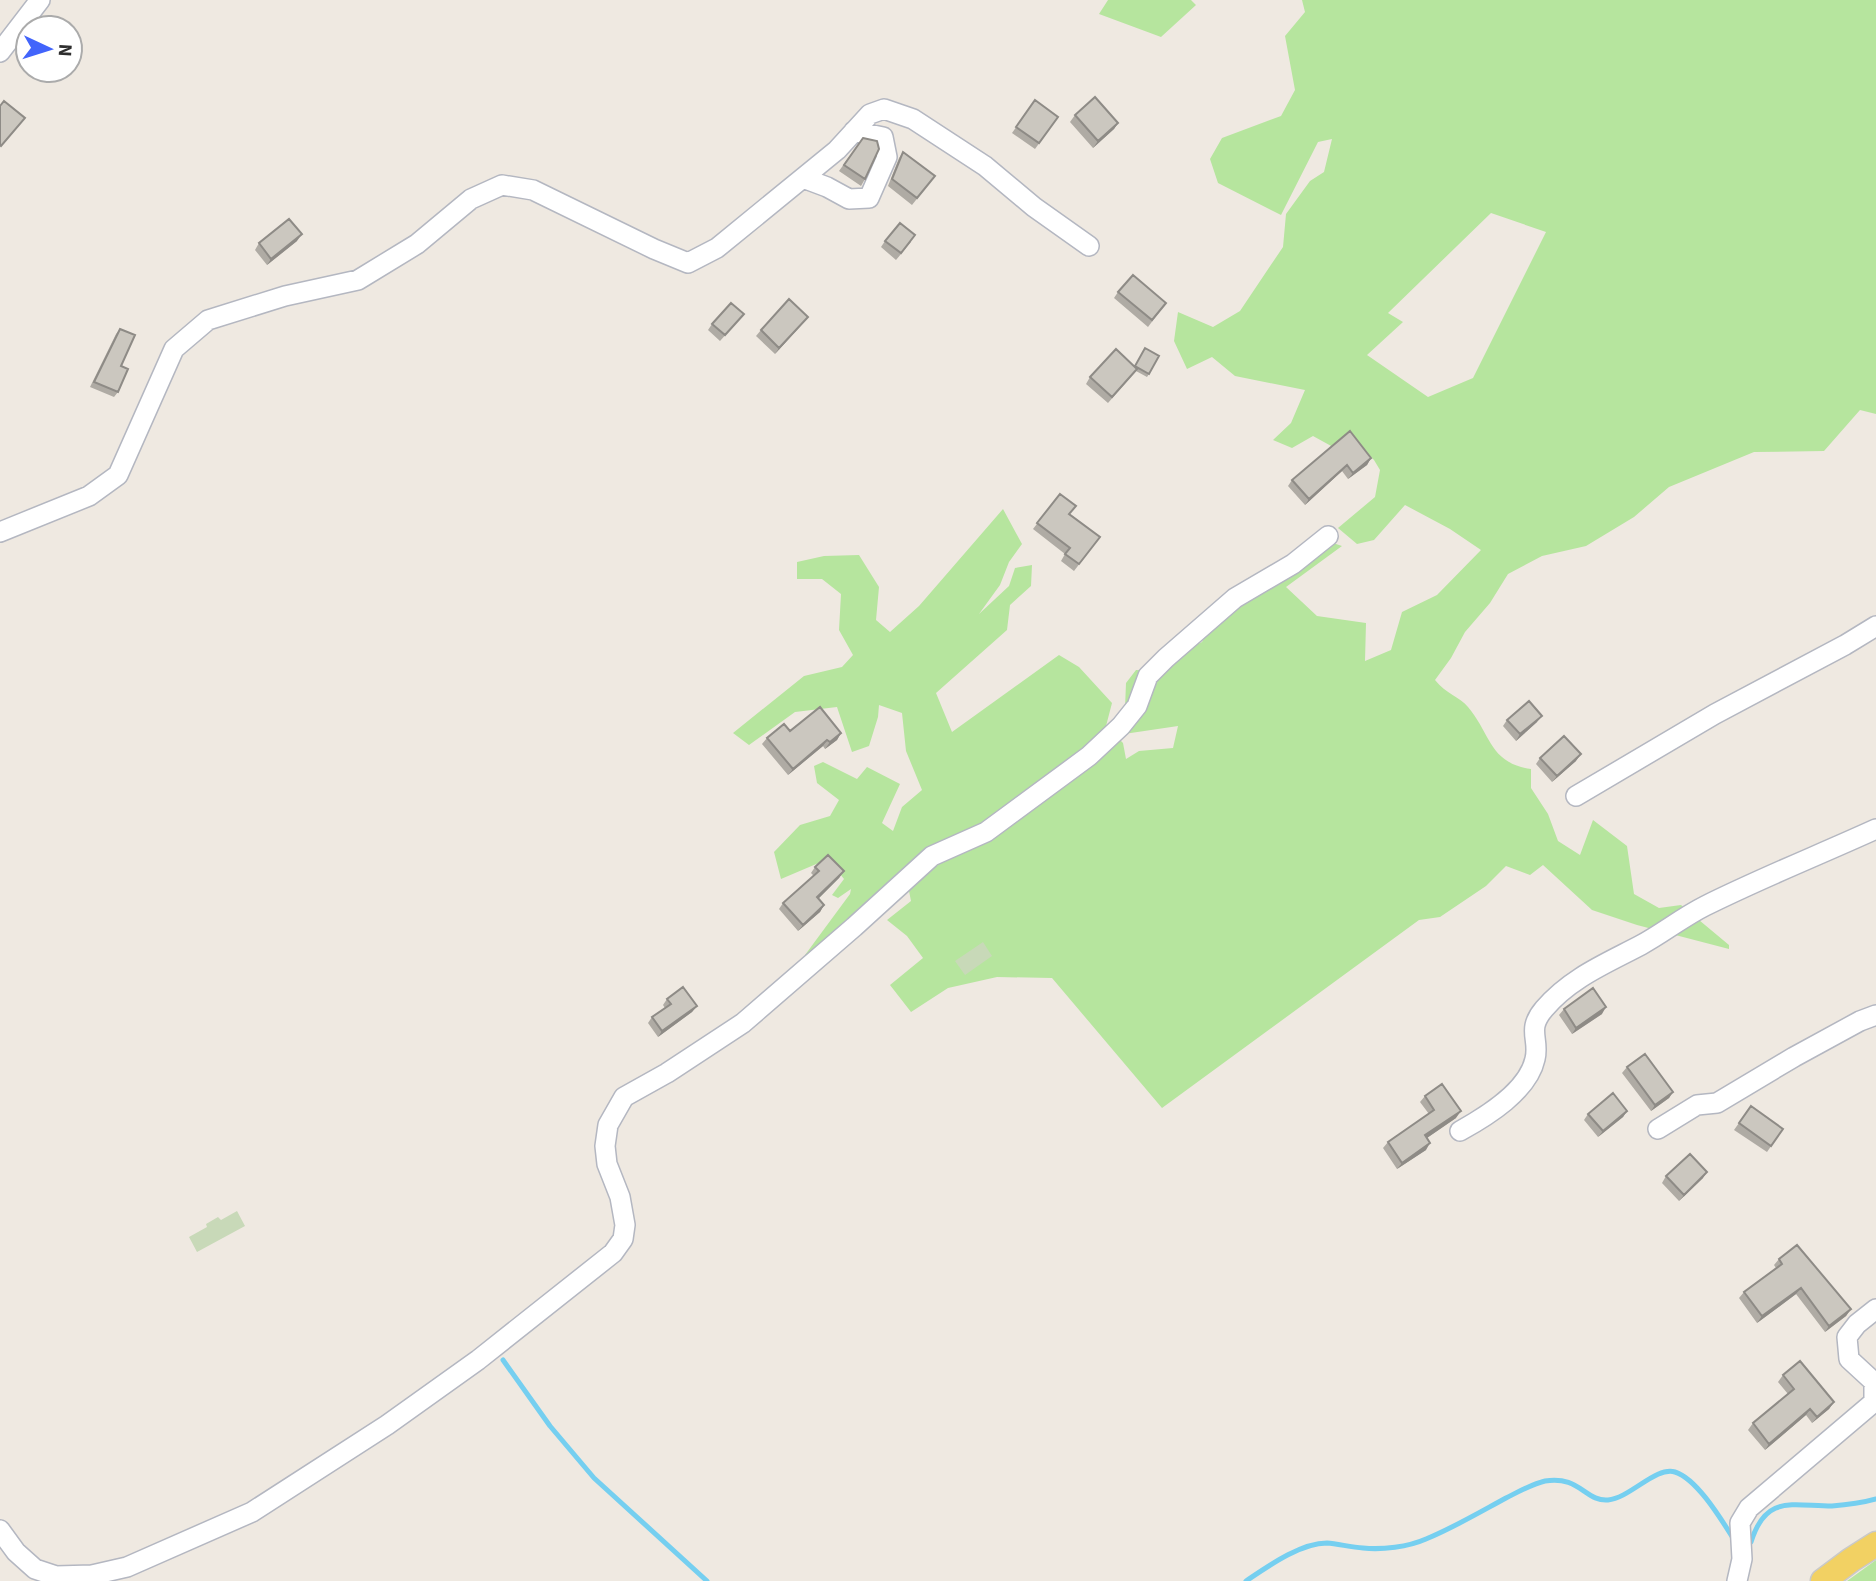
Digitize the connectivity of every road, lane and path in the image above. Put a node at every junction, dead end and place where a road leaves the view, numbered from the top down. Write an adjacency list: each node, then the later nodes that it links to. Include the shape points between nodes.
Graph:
1 (40, 0): 2 (street)
2 (0, 52)
3 (855, 131): 4 (street); 4 (street, via 883,137 887,158 869,198 849,199); 5 (street, via 870,114 884,109 912,119 985,166)
4 (803, 178): 6 (street, via 717,248 688,263 533,190 502,185 471,199 417,244 358,280 208,320 174,349 118,475 89,496)
5 (1089, 246)
6 (0, 532)
7 (1328, 536): 15 (street, via 1293,564 1235,598 1166,659 1148,676 1137,706 1089,756 986,832 932,856 743,1023 624,1097 608,1125 605,1146 620,1197 623,1239 613,1253 478,1360 252,1513 127,1567 57,1576 35,1569)
8 (1876, 626): 9 (street)
9 (1576, 796)
10 (1876, 829): 13 (street, via 1702,908 1583,975 1543,1010 1533,1028 1536,1057 1529,1077 1490,1114)
11 (1876, 1015): 12 (street)
12 (1658, 1129)
13 (1460, 1130)
14 (1876, 1309): 17 (street, via 1847,1337 1849,1359 1874,1382 1874,1402 1749,1508 1740,1523 1742,1559)
15 (0, 1530)
16 (1876, 1544): 18 (main road)
17 (1737, 1581)
18 (1823, 1581)

